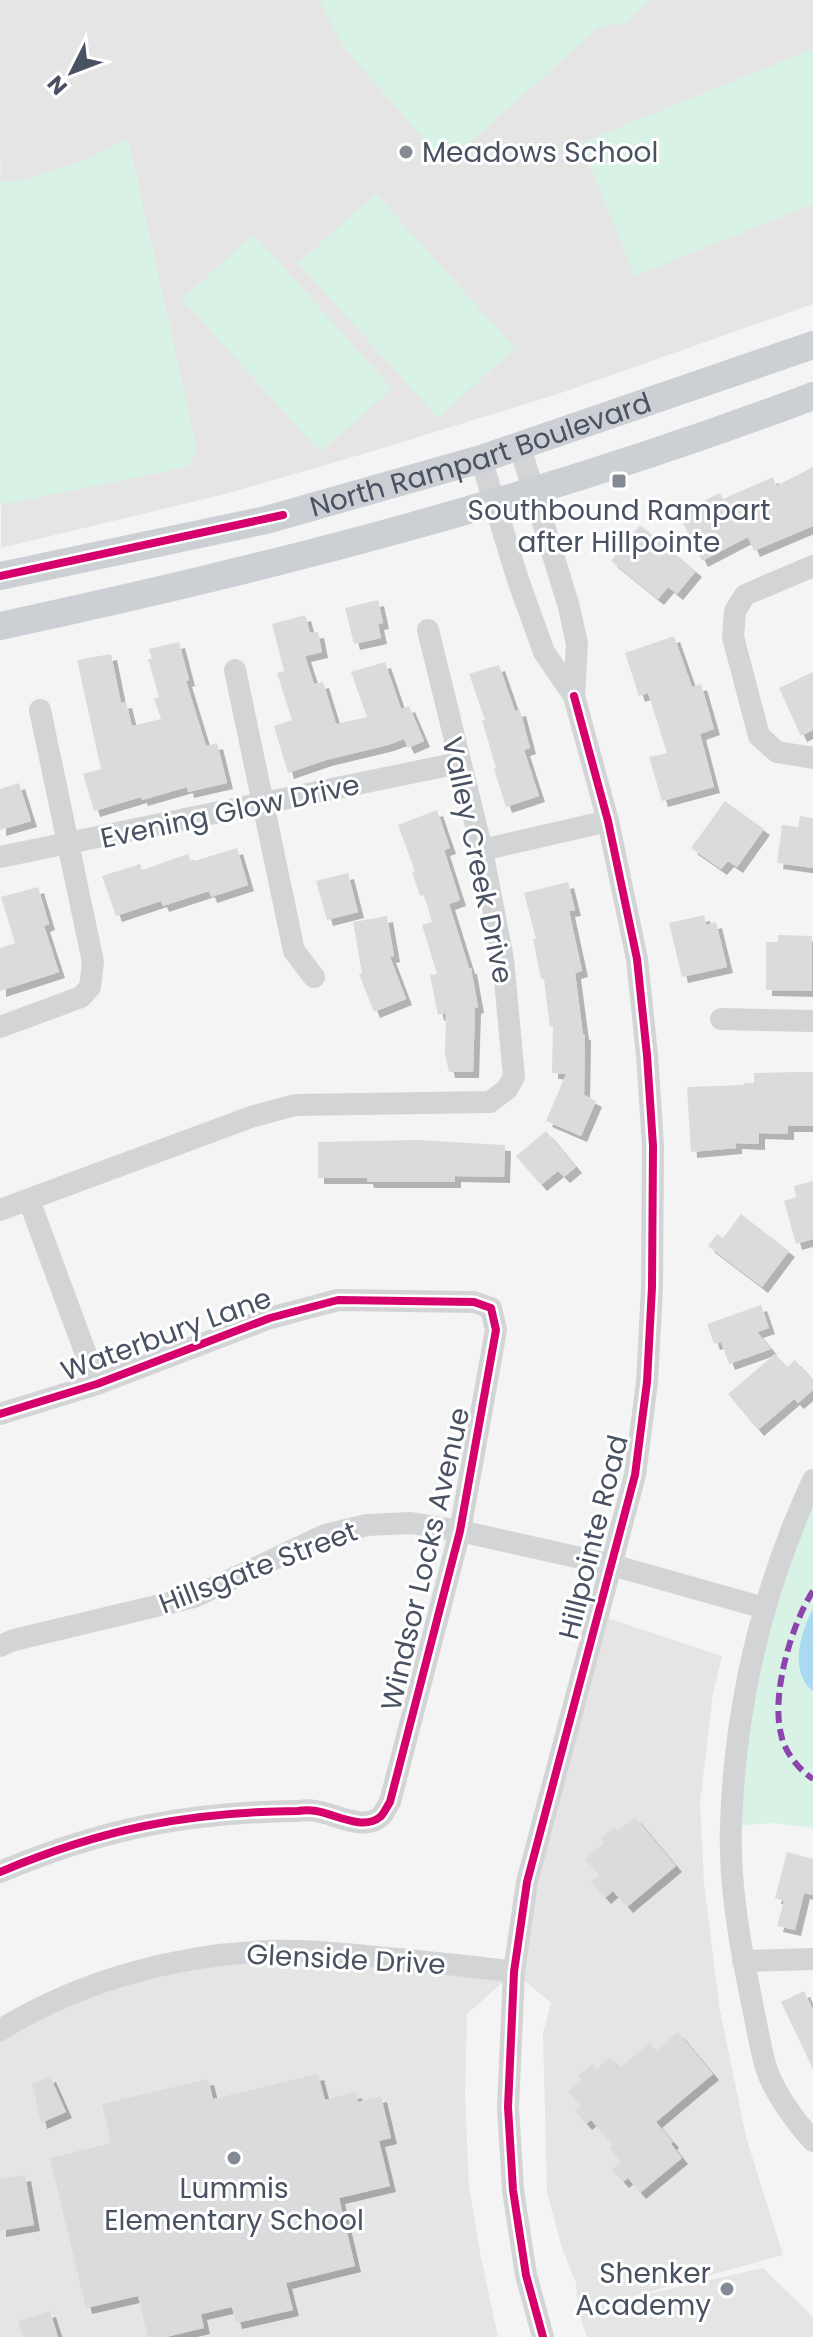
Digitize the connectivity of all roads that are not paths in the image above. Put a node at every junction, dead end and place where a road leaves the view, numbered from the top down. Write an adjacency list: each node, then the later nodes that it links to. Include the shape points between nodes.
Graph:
1 (813, 345): 3 (main road, North Rampart Boulevard)
2 (813, 396): 5 (main road, North Rampart Boulevard)
3 (520, 447): 4 (main road, North Rampart Boulevard); 5 (street, Hillpointe Road)
4 (481, 459): 6 (street, Hillpointe Road); 8 (main road, North Rampart Boulevard, via 266,520)
5 (534, 492): 6 (main road, North Rampart Boulevard); 12 (street, Hillpointe Road, via 577,644)
6 (495, 503): 9 (main road, North Rampart Boulevard, via 158,592); 12 (street, Hillpointe Road, via 544,652)
7 (813, 566): 14 (street, via 745,595 735,611 733,637 759,736 777,752)
8 (0, 576)
9 (0, 626)
10 (428, 630): 15 (street, Valley Creek Drive)
11 (235, 670): 16 (street)
12 (574, 696): 17 (street, Hillpointe Road)
13 (40, 710): 18 (street)
14 (813, 758)
15 (459, 763): 16 (street, Evening Glow Drive); 19 (street, Valley Creek Drive)
16 (263, 804): 18 (street, Evening Glow Drive); 21 (street, via 294,951)
17 (608, 821): 19 (street); 32 (street, Hillpointe Road, via 637,959 653,1146 647,1382 635,1475)
18 (68, 844): 20 (street, Evening Glow Drive); 24 (street, via 93,962 90,987 81,997)
19 (482, 850): 25 (street, Valley Creek Drive, via 503,959 514,1077 507,1089 490,1102 295,1105)
20 (0, 857)
21 (314, 977)
22 (721, 1019): 23 (street)
23 (813, 1021)
24 (0, 1027)
25 (29, 1200): 26 (street); 28 (street)
26 (0, 1210)
27 (491, 1308): 28 (street, Waterbury Lane, via 474,1302 338,1300 270,1318); 31 (street, Windsor Locks Avenue, via 496,1330)
28 (97, 1384): 29 (street, Waterbury Lane)
29 (0, 1414)
30 (813, 1480): 33 (street)
31 (460, 1531): 32 (street, Hillsgate Street); 34 (street, Hillsgate Street, via 411,1523 367,1525 325,1535 194,1597); 35 (street, Windsor Locks Avenue, via 390,1802 382,1816 367,1823 314,1810 180,1818 108,1833)
32 (612, 1565): 33 (street, Hillsgate Street); 38 (street, Hillpointe Road, via 527,1882)
33 (764, 1608): 37 (street, via 739,1723 731,1826)
34 (0, 1646)
35 (0, 1872)
36 (813, 1959): 37 (street)
37 (743, 1961): 40 (street, via 766,2067 794,2120)
38 (514, 1972): 39 (street, Glenside Drive, via 340,1953 214,1955 147,1968 82,1989); 41 (street, Hillpointe Road, via 508,2107 513,2190 526,2275)
39 (0, 2030)
40 (813, 2141)
41 (543, 2337)

